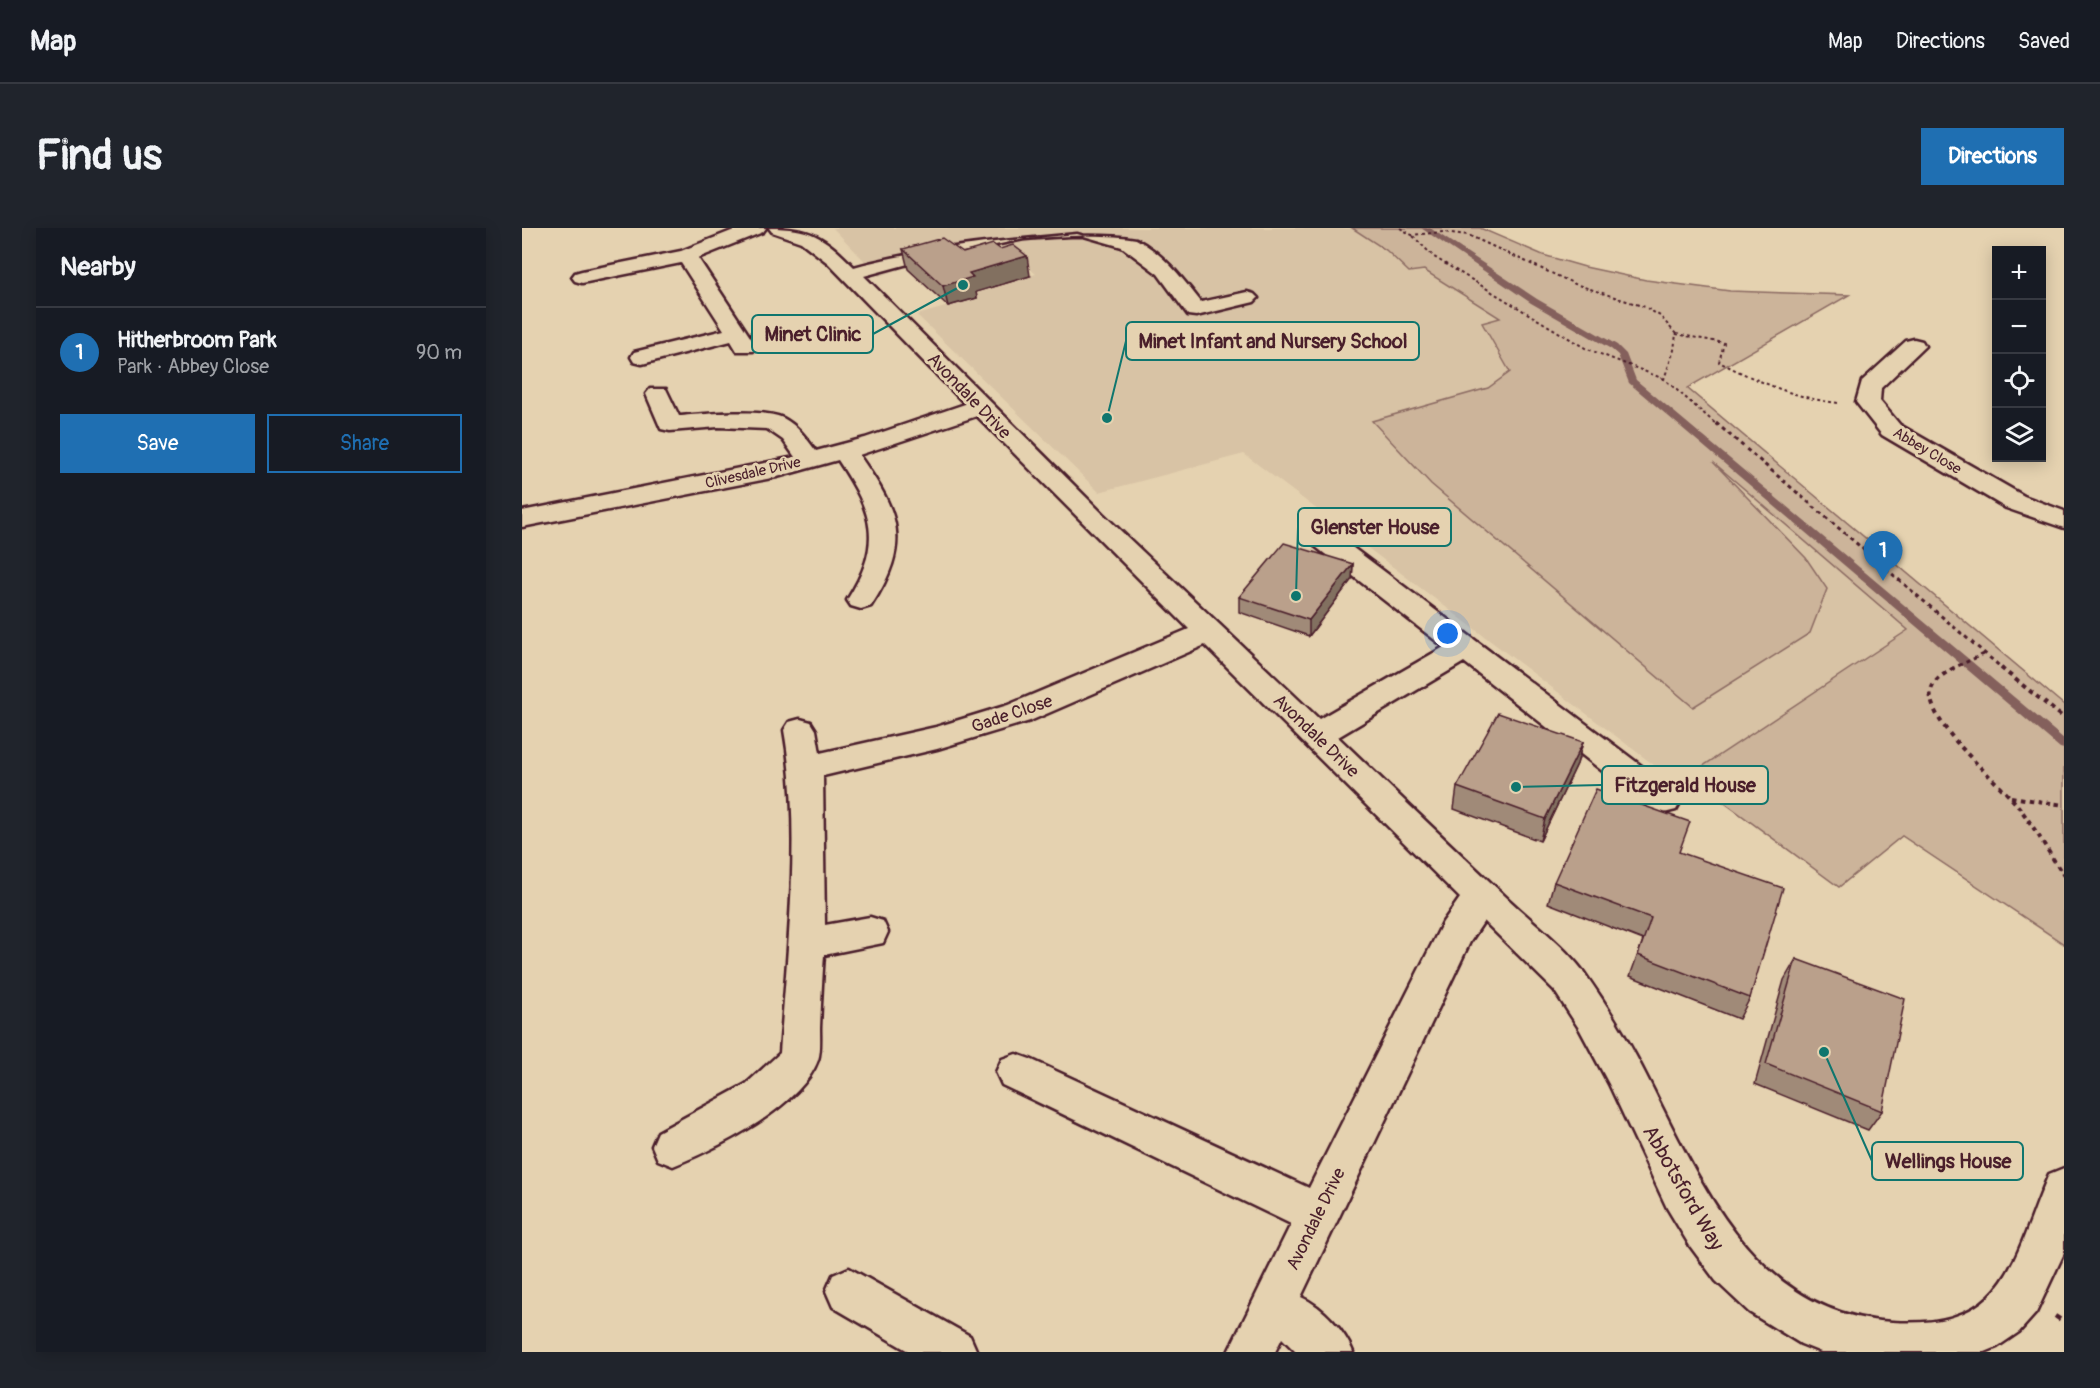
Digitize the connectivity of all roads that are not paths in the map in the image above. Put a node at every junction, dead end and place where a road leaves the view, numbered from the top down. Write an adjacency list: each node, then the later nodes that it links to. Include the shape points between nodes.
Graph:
1 (756, 228): 3 (street)
2 (779, 228): 4 (street, Avondale Drive, via 814,242)
3 (686, 256): 5 (street); 8 (street, via 741,339)
4 (850, 274): 6 (street, via 1024,233 1077,228 1129,243 1165,270 1196,310); 10 (street, Avondale Drive)
5 (582, 278)
6 (1247, 298)
7 (1914, 346): 14 (street, Abbey Close, via 1870,386 1868,402 1891,430 2015,502)
8 (642, 357)
9 (658, 394): 12 (street, via 670,424 718,420 773,422 792,435)
10 (979, 407): 11 (street, Clivesdale Drive); 17 (street, Avondale Drive)
11 (844, 451): 12 (street, Clivesdale Drive); 16 (street, via 875,506 884,537 882,558)
12 (810, 459): 13 (street, Clivesdale Drive, via 741,477)
13 (522, 519)
14 (2064, 519)
15 (1326, 541): 18 (street)
16 (861, 600)
17 (1208, 632): 20 (street, Avondale Drive); 21 (street, Gade Close, via 1019,713 937,738)
18 (1465, 648): 20 (street); 22 (street)
19 (800, 730): 21 (street)
20 (1315, 736): 23 (street, Avondale Drive)
21 (807, 768): 25 (street)
22 (1664, 801)
23 (1482, 896): 28 (street, Abbotsford Way, via 1560,972 1584,1004 1603,1033 1679,1188 1724,1258 1782,1310 1819,1329 1853,1340 1905,1347 1932,1345 1994,1326 2024,1294); 29 (street, Avondale Drive, via 1451,943)
24 (870, 932): 25 (street)
25 (808, 943): 27 (street, via 799,1058 792,1071 774,1087)
26 (1016, 1072): 29 (street)
27 (674, 1146)
28 (2064, 1188)
29 (1319, 1215): 31 (street, Avondale Drive)
30 (849, 1291): 32 (street)
31 (1273, 1308): 33 (street, Avondale Drive); 34 (street, via 1293,1317)
32 (954, 1352)
33 (1251, 1352)
34 (1330, 1352)

